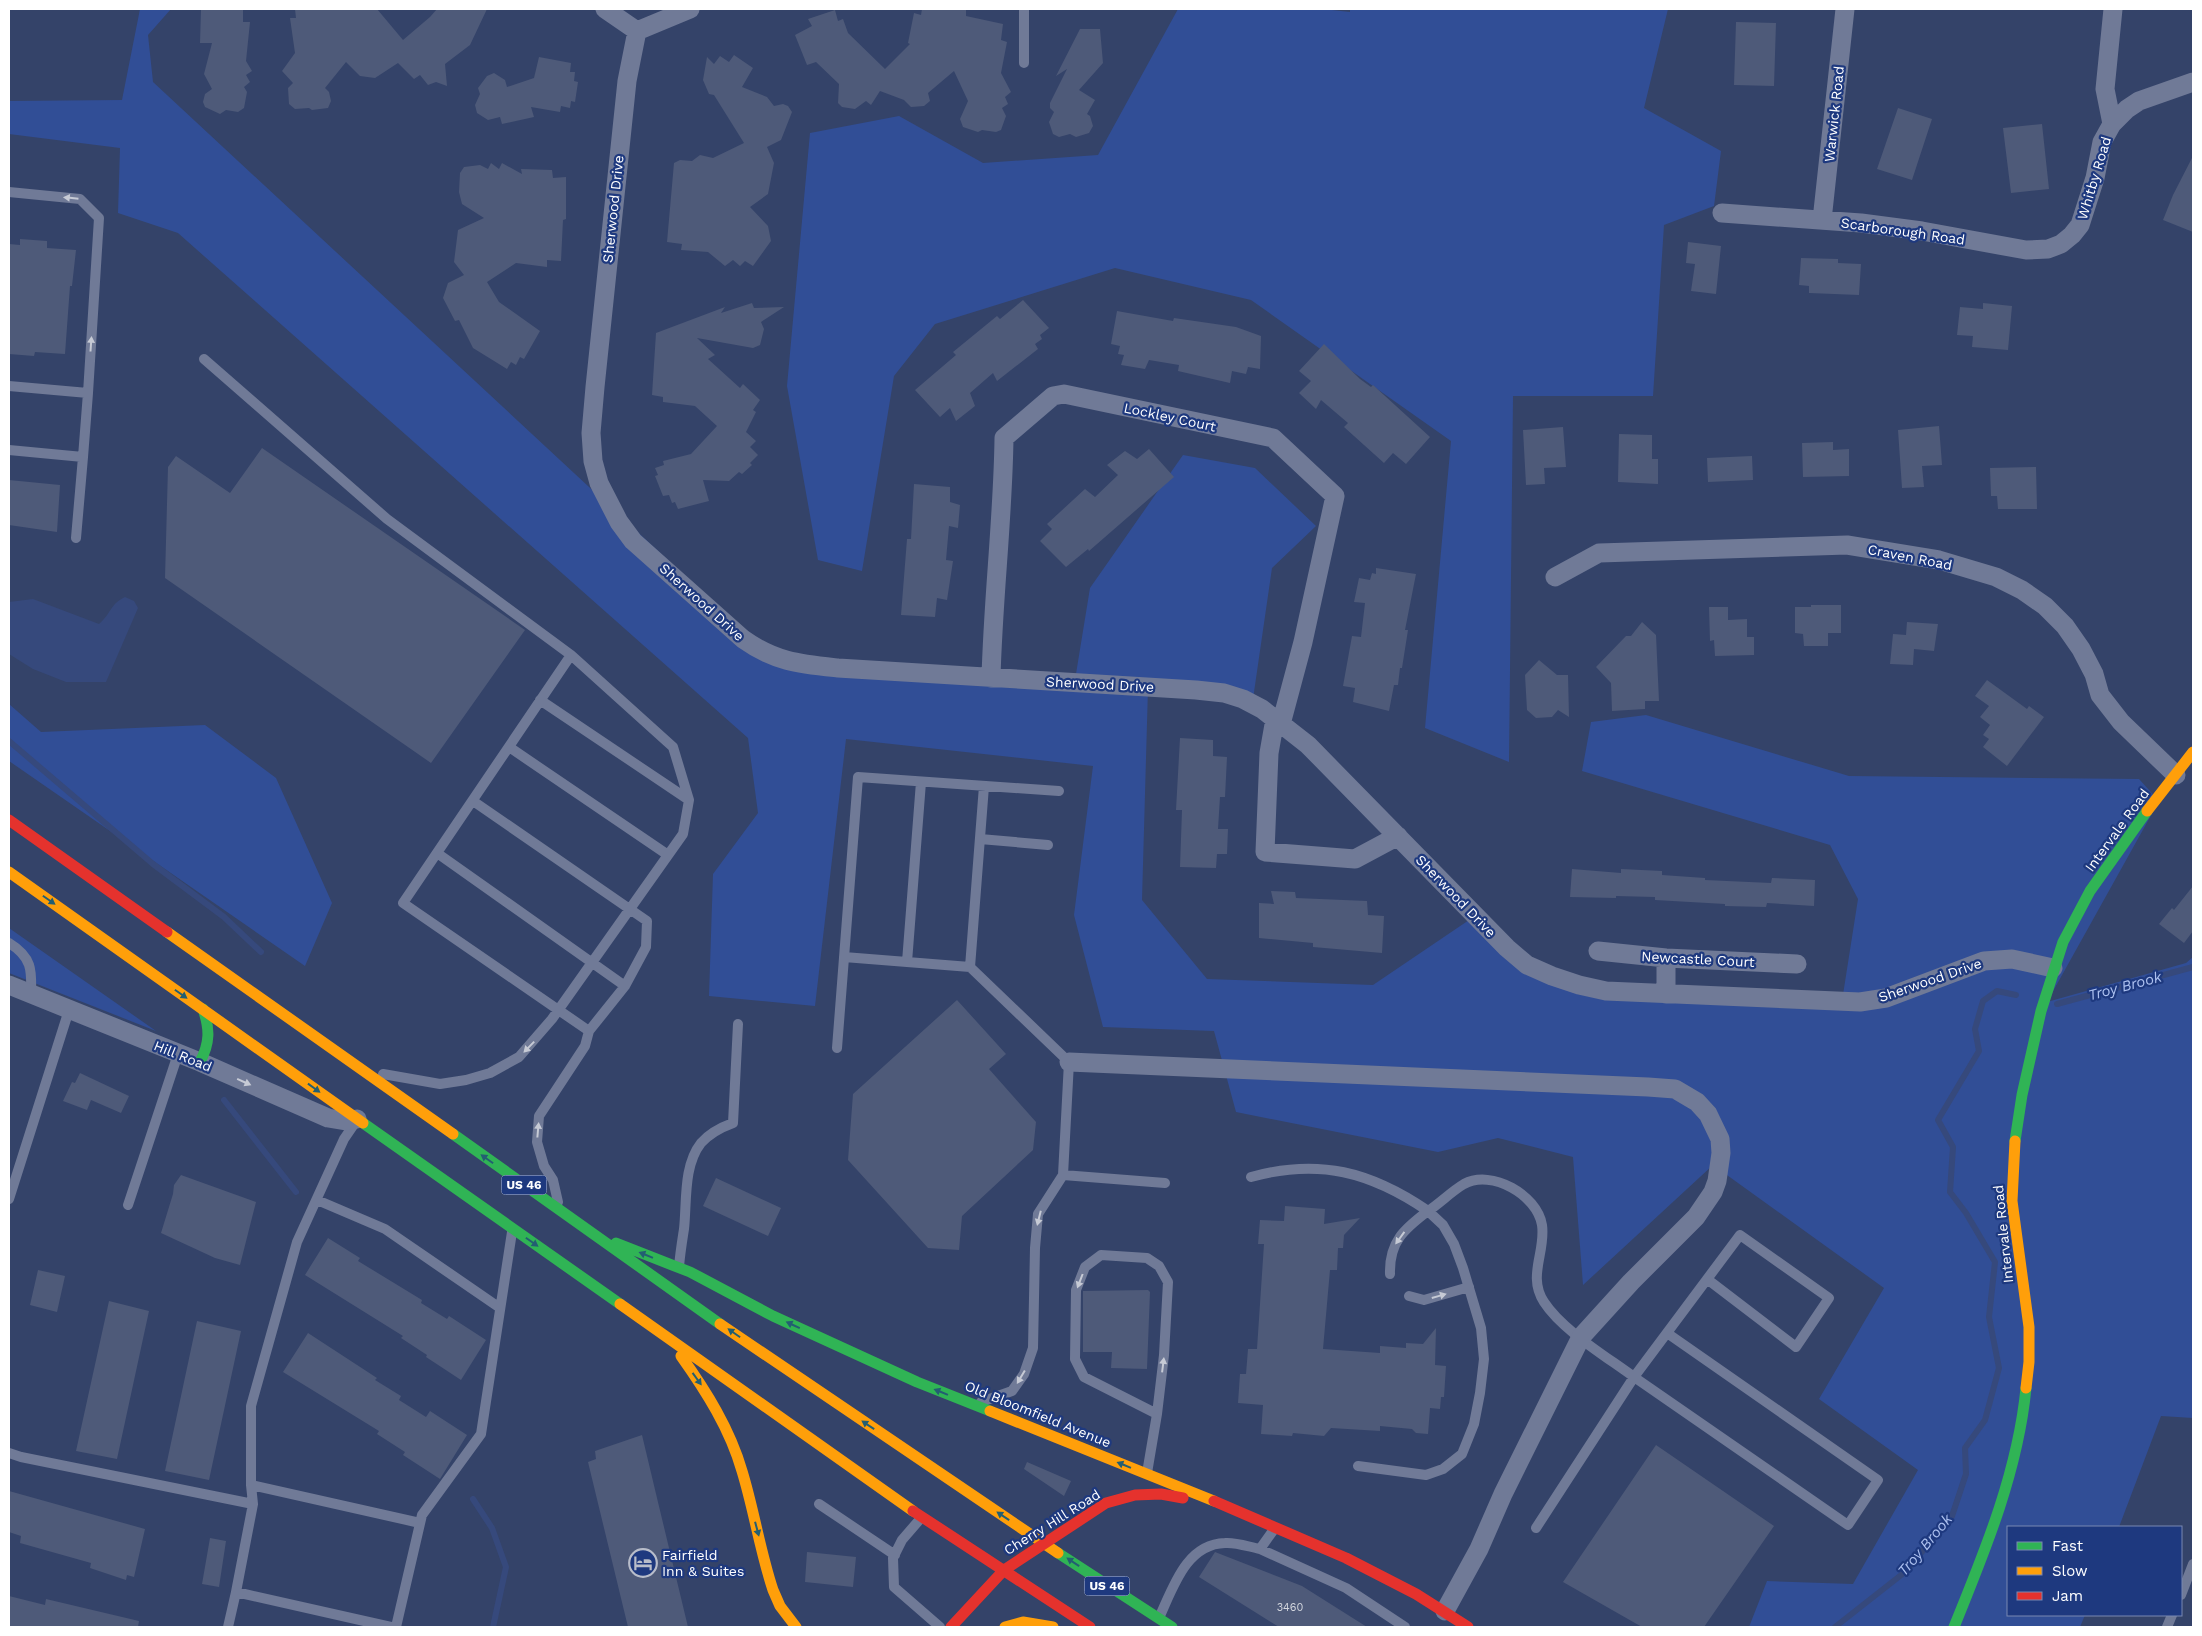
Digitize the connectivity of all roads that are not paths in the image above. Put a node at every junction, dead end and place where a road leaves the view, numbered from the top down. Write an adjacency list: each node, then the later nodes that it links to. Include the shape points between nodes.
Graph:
1 (605, 9): 6 (street)
2 (690, 9): 6 (street)
3 (1024, 9): 7 (lane)
4 (1845, 9): 12 (street, Warwick Road)
5 (2113, 9): 9 (street, Whitby Road, via 2105,89)
6 (636, 31): 22 (street, Sherwood Drive, via 626,91 591,433 593,461 608,503 633,541 743,639 768,655 793,663 838,668)
7 (1024, 63)
8 (2193, 82): 9 (street, via 2139,102)
9 (2112, 124): 13 (street, Whitby Road, via 2102,142 2085,211)
10 (9, 192): 16 (lane, one-way to 10, via 99,218 80,199)
11 (1722, 212): 12 (street, Scarborough Road)
12 (1822, 220): 13 (street, Scarborough Road, via 1922,231 2026,250 2054,247)
13 (2077, 229)
14 (204, 359): 21 (lane, via 386,519)
15 (9, 386): 16 (lane)
16 (88, 393): 18 (lane)
17 (9, 450): 18 (lane)
18 (83, 457): 19 (lane)
19 (76, 538)
20 (1555, 577): 27 (street, Craven Road, via 1599,553 1847,545 1938,560 1996,577 2045,606 2064,626 2094,674 2100,696 2121,722)
21 (570, 655): 23 (lane); 31 (lane, via 673,747)
22 (991, 678): 24 (street, Sherwood Drive, via 1224,693 1256,706); 24 (street, Lockley Court, via 1004,438 1053,396 1064,394 1273,438 1335,496 1302,642)
23 (540, 700): 25 (lane); 31 (lane)
24 (1278, 722): 34 (street, Sherwood Drive, via 1308,745); 34 (street, via 1269,753 1266,852 1355,859)
25 (509, 747): 32 (lane); 38 (lane)
26 (2193, 752): 27 (main road, Intervale Road)
27 (2176, 775): 49 (main road, Intervale Road, via 2082,903)
28 (921, 782): 29 (lane); 43 (lane, via 858,777); 46 (lane)
29 (984, 786): 30 (lane); 35 (lane)
30 (1058, 791)
31 (689, 800): 38 (lane, via 683,834)
32 (473, 801): 37 (lane); 40 (lane)
33 (9, 820): 63 (main road, US 46)
34 (1398, 836): 52 (street, Sherwood Drive, via 1527,965 1606,992)
35 (980, 839): 36 (lane); 48 (lane)
36 (1048, 845)
37 (437, 853): 45 (lane); 55 (lane, via 403,903)
38 (668, 855): 40 (lane)
39 (9, 872): 54 (main road, one-way to 54)
40 (630, 908): 45 (lane); 51 (lane, via 647,920 646,948)
41 (9, 943): 53 (lane, via 24,955 32,968)
42 (1598, 952): 44 (street, Newcastle Court)
43 (844, 957): 46 (lane); 59 (lane)
44 (1666, 958): 47 (street, Newcastle Court); 52 (street)
45 (592, 962): 51 (lane); 55 (lane)
46 (907, 962): 48 (lane)
47 (1797, 964)
48 (970, 967): 62 (lane)
49 (2053, 968): 52 (street, Sherwood Drive, via 2012,959 1984,961 1886,998 1860,1002); 119 (main road, Intervale Road, via 2022,1093 2014,1146 2013,1220 2030,1335 2027,1381 2006,1488)
50 (9, 985): 53 (street, Hill Road)
51 (625, 986): 58 (lane)
52 (1666, 994)
53 (32, 995): 56 (street, Hill Road)
54 (203, 1009): 61 (main road, via 210,1028 210,1040); 64 (main road, one-way to 64)
55 (560, 1009): 58 (lane); 63 (lane, one-way to 63, via 519,1057 466,1080 440,1084)
56 (69, 1010): 60 (street, Hill Road); 68 (lane)
57 (738, 1024): 75 (lane, via 733,1122 702,1143 694,1156 686,1190)
58 (589, 1031): 71 (lane, one-way to 58, via 553,1180 544,1166 537,1142 539,1116 585,1046)
59 (837, 1048)
60 (178, 1054): 61 (street, Hill Road); 70 (lane)
61 (200, 1062): 64 (street, Hill Road, one-way to 64, via 328,1118)
62 (1069, 1062): 65 (lane); 82 (street, via 1648,1087 1675,1089 1688,1095 1708,1114 1720,1139 1721,1153 1713,1192 1696,1217 1630,1282)
63 (363, 1070): 71 (main road, US 46, one-way to 63)
64 (357, 1119): 69 (lane, via 344,1139); 73 (main road)
65 (1063, 1176): 67 (lane); 85 (lane, one-way to 85, via 1038,1214 1033,1348 1024,1374 1012,1391)
66 (1251, 1177): 72 (lane, via 1300,1167 1340,1171 1375,1181)
67 (1165, 1183)
68 (9, 1199)
69 (317, 1200): 80 (lane, via 385,1229); 90 (lane, via 297,1242 251,1406)
70 (128, 1205)
71 (559, 1210): 74 (main road, US 46)
72 (1428, 1211): 76 (lane, one-way to 76, via 1398,1239 1390,1258); 78 (lane, via 1454,1244); 82 (lane, via 1466,1183 1487,1179 1512,1186 1531,1202 1542,1223 1536,1286 1544,1302 1559,1319)
73 (512, 1228): 80 (lane); 83 (main road, one-way to 83)
74 (594, 1235): 75 (main road, Old Bloomfield Avenue, one-way to 74); 98 (main road, US 46, one-way to 74, via 780,1366)
75 (678, 1268): 85 (main road, Old Bloomfield Avenue, one-way to 75, via 773,1316)
76 (1390, 1274)
77 (1708, 1279): 77 (lane, via 1740,1235 1829,1298 1796,1347); 81 (lane)
78 (1469, 1287): 79 (lane, one-way to 78, via 1424,1300); 88 (lane, via 1481,1328 1484,1359 1474,1424 1462,1454 1442,1470 1426,1475)
79 (1409, 1296)
80 (500, 1308): 95 (lane, via 481,1434 422,1515)
81 (1667, 1333): 84 (lane); 84 (lane, via 1878,1480 1848,1525)
82 (1581, 1337): 84 (lane); 105 (street)
83 (669, 1339): 94 (main road); 110 (main road, one-way to 110, via 706,1392 728,1434 742,1470 770,1578 781,1608)
84 (1634, 1377): 97 (lane)
85 (973, 1404): 89 (main road, Old Bloomfield Avenue, one-way to 85)
86 (1157, 1414): 86 (lane, one-way to 86, via 1168,1282 1159,1266 1147,1258 1101,1256 1085,1267 1076,1290 1075,1359 1084,1377); 89 (lane)
87 (9, 1453): 91 (lane)
88 (1358, 1466)
89 (1147, 1474): 93 (main road, Old Bloomfield Avenue)
90 (251, 1485): 91 (lane); 95 (lane)
91 (253, 1504): 103 (lane)
92 (819, 1504): 100 (lane)
93 (1251, 1516): 96 (main road, Old Bloomfield Avenue); 98 (main road, Cherry Hill Road, via 1175,1496 1135,1495 1106,1503)
94 (922, 1517): 100 (lane, via 902,1540); 102 (main road)
95 (420, 1523): 109 (lane)
96 (1276, 1527): 99 (lane); 105 (main road, Old Bloomfield Avenue, via 1346,1558)
97 (1536, 1528)
98 (1043, 1543): 102 (main road, Cherry Hill Road); 106 (main road, US 46, one-way to 98)
99 (1260, 1549): 106 (lane, via 1225,1543 1203,1547 1189,1559); 117 (lane, via 1346,1588)
100 (895, 1555): 111 (lane, via 894,1587)
101 (2193, 1564): 104 (lane)
102 (1004, 1570): 112 (main road, Cherry Hill Road); 115 (main road)
103 (236, 1592): 107 (lane); 108 (lane)
104 (2182, 1592)
105 (1446, 1611): 118 (main road, Old Bloomfield Avenue)
106 (1158, 1619): 116 (main road, US 46)
107 (228, 1627)
108 (391, 1627)
109 (396, 1627)
110 (796, 1627)
111 (940, 1627)
112 (951, 1627)
113 (1005, 1627): 114 (main road, via 1023,1622)
114 (1053, 1627)
115 (1090, 1627)
116 (1172, 1627)
117 (1405, 1627)
118 (1468, 1627)
119 (1954, 1627)

